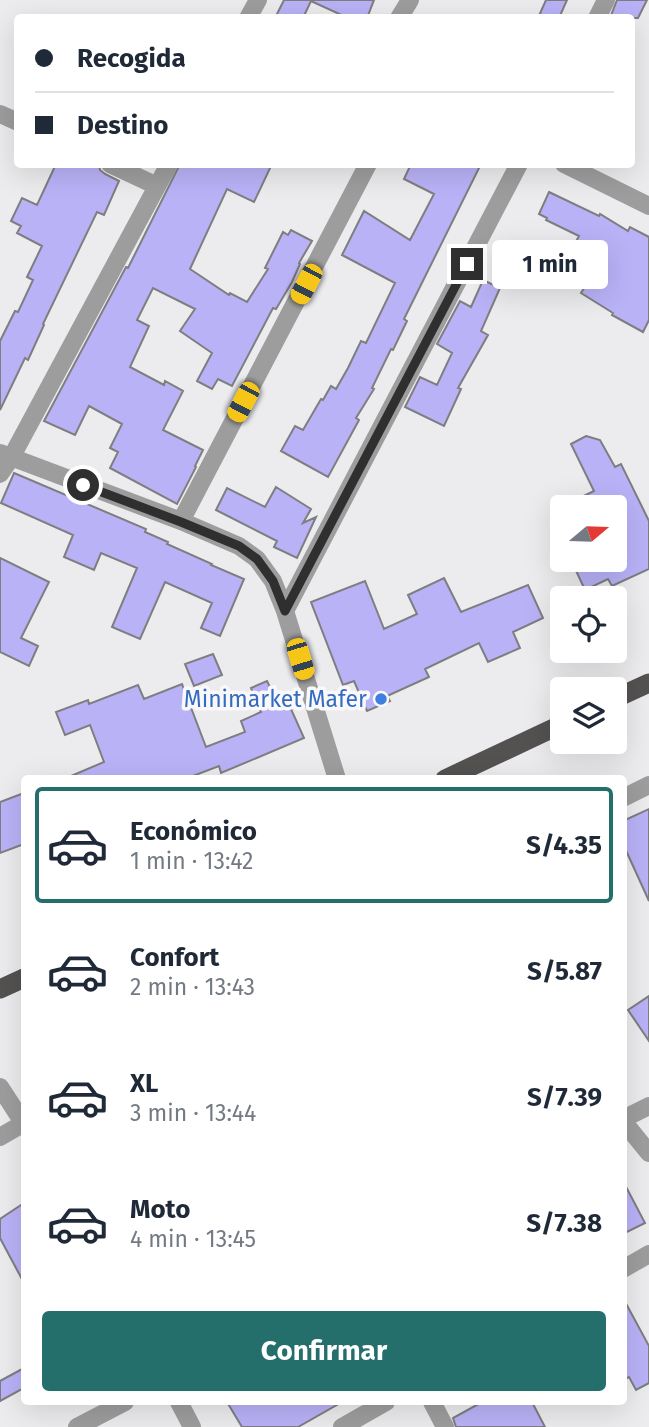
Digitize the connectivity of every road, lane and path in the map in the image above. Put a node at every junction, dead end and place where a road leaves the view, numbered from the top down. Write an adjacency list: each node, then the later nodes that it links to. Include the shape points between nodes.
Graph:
1 (119, 168): 6 (street)
2 (167, 168): 6 (street)
3 (366, 168): 10 (street)
4 (517, 168): 11 (street)
5 (572, 168): 7 (street)
6 (157, 186): 8 (street)
7 (649, 206)
8 (5, 456): 9 (street); 10 (street)
9 (0, 474)
10 (181, 522): 11 (street, via 239,546 257,559 273,581)
11 (285, 611): 15 (street)
12 (649, 682): 13 (highway)
13 (627, 693)
14 (550, 730): 16 (highway)
15 (336, 775)
16 (453, 775)
17 (649, 785): 18 (street)
18 (627, 796)
19 (21, 979): 20 (highway)
20 (0, 989)
21 (0, 1087): 24 (street)
22 (649, 1106): 23 (street)
23 (627, 1118)
24 (21, 1119)
25 (627, 1125): 28 (street)
26 (21, 1126): 27 (street)
27 (0, 1137)
28 (649, 1153)
29 (649, 1254): 30 (street)
30 (627, 1267)
31 (119, 1405): 35 (street)
32 (181, 1405): 36 (street)
33 (381, 1405): 37 (street)
34 (434, 1405): 38 (street)
35 (77, 1427)
36 (192, 1427)
37 (342, 1427)
38 (445, 1427)

